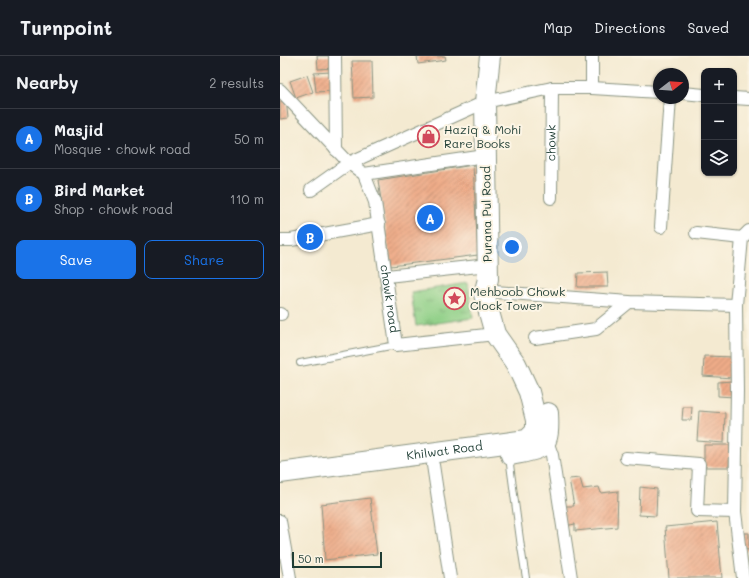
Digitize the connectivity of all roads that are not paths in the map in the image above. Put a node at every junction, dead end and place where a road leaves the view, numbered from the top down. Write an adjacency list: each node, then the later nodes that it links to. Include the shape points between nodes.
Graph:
1 (335, 56): 14 (street)
2 (490, 56): 12 (main road, Purana Pul Road)
3 (592, 56): 5 (street)
4 (552, 88): 5 (street); 12 (street); 19 (street, chowk)
5 (592, 88): 7 (street)
6 (280, 90): 14 (street)
7 (653, 92)
8 (689, 94): 9 (street)
9 (701, 95)
10 (737, 98): 11 (street)
11 (749, 99)
12 (486, 102): 15 (main road, Purana Pul Road); 16 (street)
13 (670, 104): 21 (street)
14 (336, 150): 16 (street)
15 (485, 156): 17 (street); 26 (main road, Purana Pul Road)
16 (349, 163): 17 (street); 18 (street)
17 (364, 174): 20 (street, chowk road, via 375,202)
18 (311, 190)
19 (551, 198)
20 (379, 224): 24 (street); 25 (street, chowk road)
21 (661, 227)
22 (696, 233): 23 (street)
23 (746, 235): 28 (street)
24 (280, 240)
25 (387, 276): 26 (street); 31 (street, chowk road)
26 (489, 282): 27 (street); 29 (main road, Purana Pul Road); 35 (main road, via 508,332 540,385 547,406)
27 (629, 302): 28 (street); 30 (street, via 596,329)
28 (736, 305): 34 (street)
29 (495, 334): 31 (street, chowk road); 33 (main road, Purana Pul Road)
30 (535, 338)
31 (396, 345): 32 (lane)
32 (300, 363)
33 (516, 364): 39 (main road, Khilwat Road, via 529,392 536,420 536,431 527,440)
34 (743, 392): 41 (street)
35 (547, 441): 36 (main road, Khilwat Road, via 539,449); 46 (street, via 552,455)
36 (508, 456): 38 (main road, Khilwat Road); 45 (lane)
37 (626, 458): 41 (street, via 699,464 697,511)
38 (433, 465): 40 (main road, Khilwat Road); 44 (street)
39 (280, 473)
40 (280, 487)
41 (735, 512): 47 (street)
42 (280, 521): 43 (street)
43 (290, 578)
44 (450, 578)
45 (526, 578)
46 (571, 578)
47 (743, 578)

